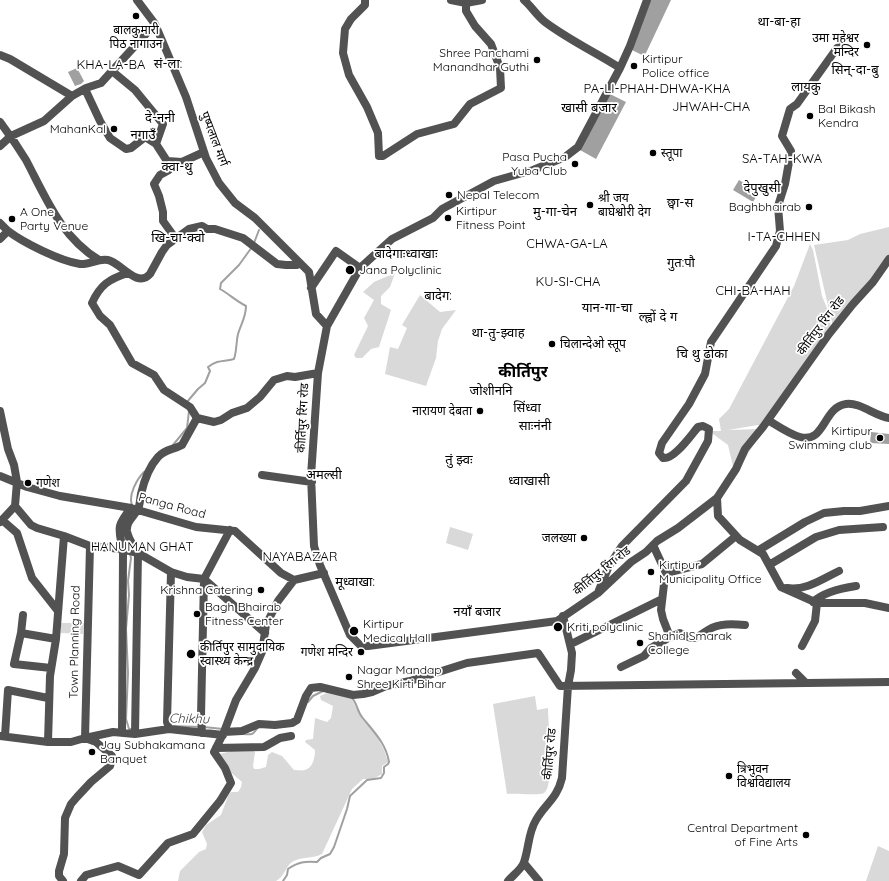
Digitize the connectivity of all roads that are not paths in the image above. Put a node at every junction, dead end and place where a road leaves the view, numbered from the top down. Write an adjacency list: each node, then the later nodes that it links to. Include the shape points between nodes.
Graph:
1 (137, 0): 8 (street, पुष्पलाल मार्ग)
2 (366, 0): 7 (street, via 365,5 345,29 343,53 349,75 368,107 378,133 379,156 383,156 417,134 454,124 470,104 501,88 500,68 491,44 475,26 466,11)
3 (451, 0): 7 (street)
4 (482, 0): 7 (street)
5 (524, 0): 11 (street, via 541,19 559,32)
6 (647, 0): 11 (street, कीर्तिपुर रिंग रोड)
7 (466, 3)
8 (155, 24): 12 (street); 19 (street, पुष्पलाल मार्ग, via 186,97)
9 (844, 47): 64 (street, via 837,48 797,104 790,109 782,136 791,151 778,206 780,230 776,246 711,342 705,374 689,404 662,443 659,453 663,458 670,458 698,427 708,429 708,441 686,481 622,546 609,566)
10 (0, 55): 14 (street)
11 (620, 68): 28 (street, कीर्तिपुर रिंग रोड, via 578,147 572,152 533,170 494,181 442,209 433,218 392,238)
12 (112, 71): 13 (street, via 101,83); 17 (street, via 135,90 163,124)
13 (85, 89): 14 (street); 17 (street, via 110,138 126,148 131,148 145,137)
14 (72, 96): 16 (street, via 44,121)
15 (0, 122): 16 (street)
16 (11, 136): 18 (street); 26 (street, via 64,230 87,253)
17 (156, 144): 20 (street)
18 (0, 146)
19 (204, 152): 20 (street, via 182,162); 27 (street, पुष्पलाल मार्ग, via 219,183 235,203 255,218)
20 (167, 161): 24 (street, via 168,170 160,175 154,184 163,212 163,221)
21 (0, 223): 22 (street)
22 (8, 230): 23 (street); 26 (street, via 18,238 80,264)
23 (0, 239)
24 (176, 239): 27 (street, via 189,229 202,226 242,238 277,264); 29 (street, via 167,245 148,276 140,279)
25 (889, 259): 36 (street, कीर्तिपुर रिंग रोड, via 873,282 828,334)
26 (99, 260): 29 (street, via 109,260)
27 (300, 263): 30 (street, पुष्पलाल मार्ग, via 309,272)
28 (360, 268): 30 (street, via 336,251); 31 (street, कीर्तिपुर रिंग रोड)
29 (128, 273): 34 (street, via 117,276 102,286 92,303 100,316 110,325 132,363 154,375 164,390 190,408)
30 (312, 288): 31 (street, पुष्पलाल मार्ग, via 316,314)
31 (327, 326): 32 (street, कीर्तिपुर रिंग रोड)
32 (318, 373): 34 (street, via 274,380 247,408 221,420 214,422); 40 (street, कीर्तिपुर रिंग रोड)
33 (0, 411): 39 (street)
34 (197, 418): 44 (street, via 182,444 158,456 153,463)
35 (889, 418): 36 (street, via 857,405 844,404 835,408 817,434 810,438 794,435)
36 (768, 420): 41 (street, कीर्तिपुर रिंग रोड, via 744,449 736,469)
37 (262, 475): 40 (street)
38 (0, 476): 39 (street, Panga Road)
39 (17, 482): 42 (street); 44 (street, Panga Road, via 60,496)
40 (312, 482): 59 (street, कीर्तिपुर रिंग रोड, via 314,546)
41 (717, 498): 49 (street, via 718,516); 50 (street, कीर्तिपुर रिंग रोड)
42 (15, 506): 45 (street); 48 (street, via 31,525)
43 (889, 506): 53 (street, via 824,513)
44 (135, 509): 47 (street, Panga Road, via 196,527); 52 (street, via 119,525); 54 (street, via 127,532)
45 (1, 521): 68 (street, via 17,533 32,578)
46 (883, 527): 55 (street, via 839,530 816,537)
47 (230, 530): 60 (street); 61 (street, Panga Road, via 239,534 281,573)
48 (64, 536): 51 (street); 68 (street, Town Planning Road)
49 (736, 536): 53 (street); 58 (street, via 702,564)
50 (653, 545): 58 (street); 64 (street, कीर्तिपुर रिंग रोड)
51 (90, 546): 52 (street); 94 (street, Town Planning Road)
52 (122, 549): 54 (street); 78 (street)
53 (759, 550): 55 (street)
54 (136, 552): 57 (street); 76 (street)
55 (769, 565): 63 (street)
56 (839, 571): 63 (street, via 805,588)
57 (171, 572): 60 (street); 87 (street, via 167,722)
58 (666, 572): 65 (street)
59 (324, 573): 61 (street); 70 (street, कीर्तिपुर रिंग रोड, via 350,636 361,646 557,621)
60 (204, 579): 73 (street); 89 (street)
61 (294, 580): 73 (street, via 278,601 266,625)
62 (856, 586): 66 (street, via 842,588 818,598)
63 (781, 588): 66 (street)
64 (598, 593): 70 (street, कीर्तिपुर रिंग रोड)
65 (662, 599): 74 (street, via 661,610); 77 (street)
66 (815, 602): 67 (street, via 864,603); 79 (street, via 814,622)
67 (889, 608)
68 (58, 611): 75 (street, Town Planning Road)
69 (23, 615): 72 (street)
70 (563, 616): 77 (street, कीर्तिपुर रोड)
71 (745, 625): 74 (street, via 732,624 711,628 695,638 680,633)
72 (21, 633): 75 (street); 81 (street, Town Planning Road, via 14,664)
73 (265, 633): 91 (street, via 262,652 236,700)
74 (670, 637): 80 (street, via 651,648 644,656)
75 (56, 639): 81 (street, Town Planning Road)
76 (137, 644): 78 (street); 90 (street)
77 (571, 644): 85 (street, कीर्तिपुर रोड)
78 (122, 645): 88 (street)
79 (802, 646)
80 (621, 667)
81 (51, 668): 86 (street, Town Planning Road)
82 (796, 673): 83 (street)
83 (805, 682): 84 (street); 85 (street)
84 (889, 682)
85 (568, 686): 91 (street, via 560,686 538,653 467,663 363,694 353,695 320,687 311,688 297,720 292,723 259,724 242,731); 97 (street, कीर्तिपुर रोड, via 560,784 532,828)
86 (48, 698): 92 (street, via 8,690); 95 (street, Town Planning Road)
87 (169, 729): 89 (street); 90 (street)
88 (122, 732): 90 (street); 94 (street)
89 (202, 733): 91 (street)
90 (135, 734)
91 (224, 734): 96 (street)
92 (3, 736): 95 (street)
93 (291, 736): 96 (street, via 280,738 264,747)
94 (85, 738): 95 (street, via 71,742); 98 (street, via 96,742 112,756 112,760 110,766 90,782 71,804 65,818 64,854 59,871)
95 (48, 742)
96 (216, 748): 99 (street, via 214,752 231,783 193,834 168,843 139,875 118,866 86,875)
97 (524, 863): 100 (street, कीर्तिपुर रोड); 101 (street)
98 (63, 881)
99 (81, 881)
100 (508, 881)
101 (539, 881)

